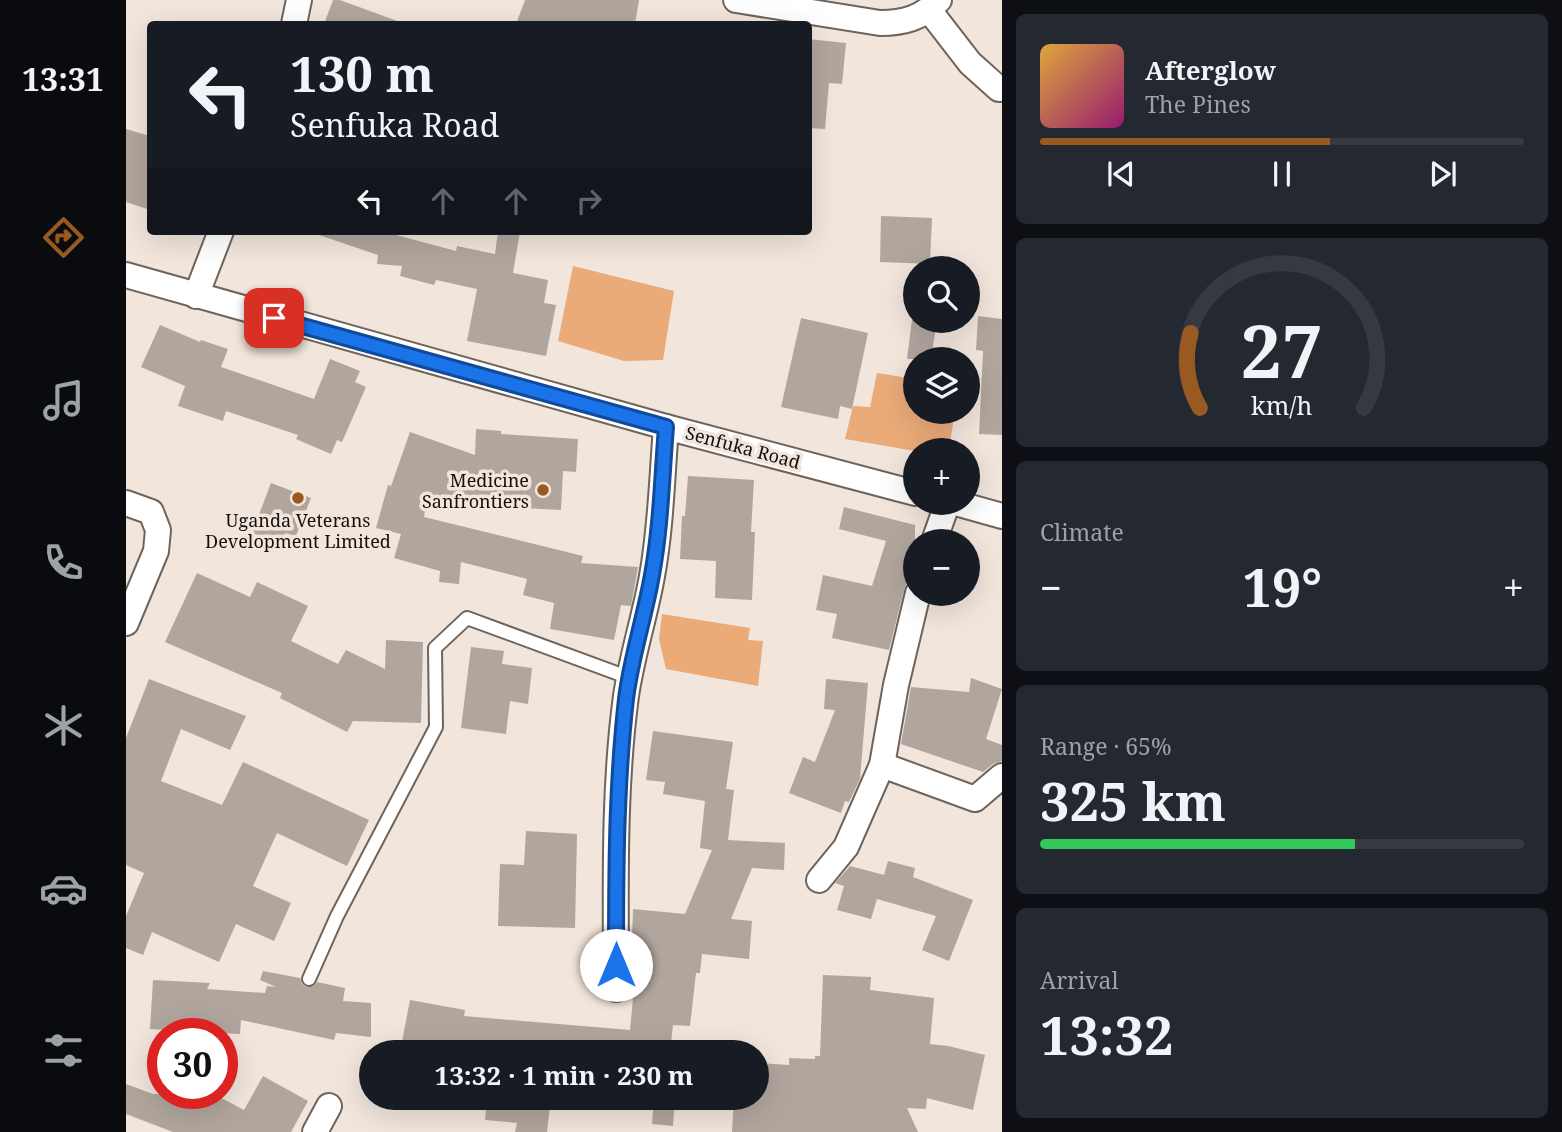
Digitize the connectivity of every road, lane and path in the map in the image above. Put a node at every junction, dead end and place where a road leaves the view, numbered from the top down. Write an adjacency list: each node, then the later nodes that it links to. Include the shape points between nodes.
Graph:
1 (299, 0): 4 (street)
2 (736, 0): 3 (street, via 880,23 915,18)
3 (934, 5): 5 (street, via 970,63)
4 (295, 21)
5 (999, 89)
6 (219, 235): 8 (street)
7 (126, 275): 8 (street, Senfuka Road)
8 (196, 296): 9 (street, Senfuka Road)
9 (666, 427): 10 (street, Senfuka Road); 16 (street, via 652,576)
10 (903, 490)
11 (126, 503): 15 (street, via 151,512 158,530 156,551)
12 (980, 510): 13 (street)
13 (1002, 516)
14 (915, 606): 17 (street)
15 (126, 623)
16 (630, 678): 20 (lane, via 467,618 443,640 435,648 436,727); 21 (street, via 618,788)
17 (882, 765): 18 (street, via 975,799); 19 (street, via 846,847)
18 (1002, 776)
19 (819, 880)
20 (309, 979)
21 (616, 989)
22 (329, 1106): 23 (street)
23 (315, 1132)

